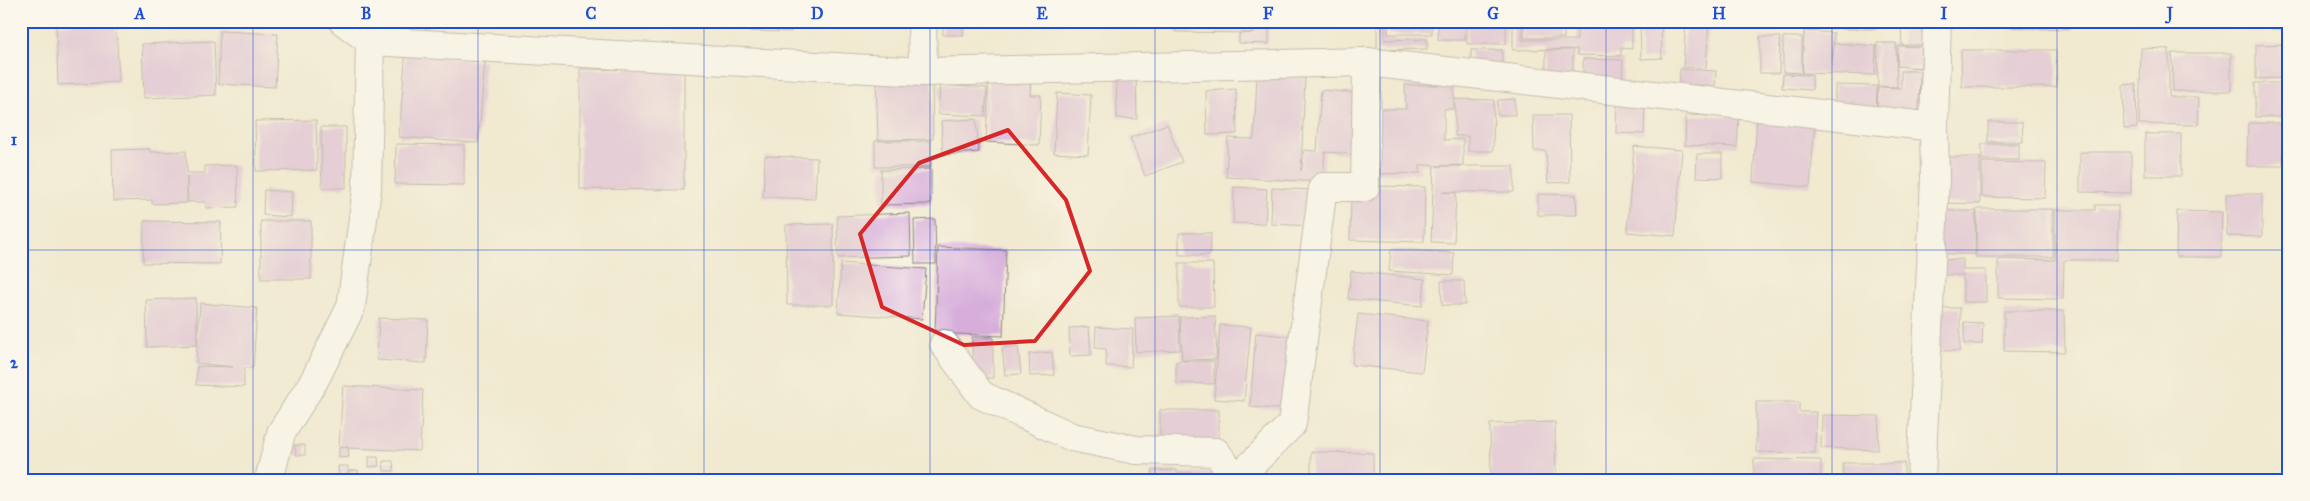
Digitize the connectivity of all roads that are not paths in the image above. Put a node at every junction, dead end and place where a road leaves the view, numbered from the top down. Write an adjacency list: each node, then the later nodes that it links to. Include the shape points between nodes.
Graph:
1 (342, 21): 4 (street)
2 (922, 21): 6 (street)
3 (1937, 21): 7 (street)
4 (370, 41): 6 (street); 10 (street, via 367,189 351,307 315,379 281,433)
5 (1367, 62): 6 (street); 7 (street); 9 (street, via 1364,187 1323,187 1292,424)
6 (923, 72)
7 (1934, 127): 11 (street, via 1936,179)
8 (944, 344): 9 (street, via 981,395 1072,436 1136,450 1216,452)
9 (1237, 479)
10 (269, 480)
11 (1921, 480)

